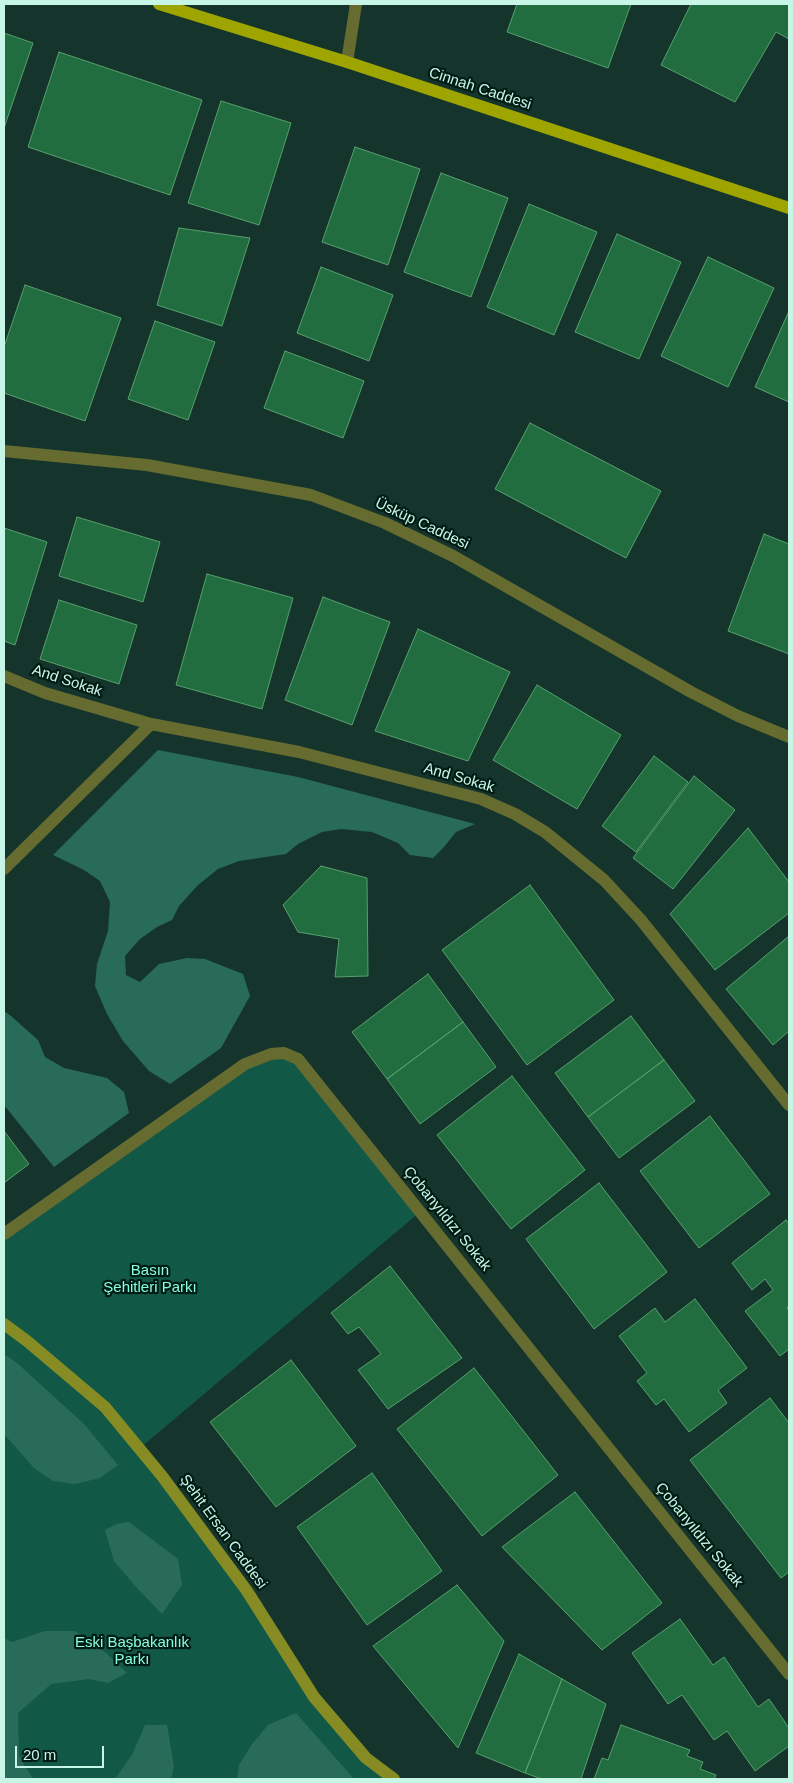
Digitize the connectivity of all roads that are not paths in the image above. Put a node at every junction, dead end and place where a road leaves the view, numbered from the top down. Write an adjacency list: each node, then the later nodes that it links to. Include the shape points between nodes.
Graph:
1 (159, 4): 3 (main road, Cinnah Caddesi)
2 (356, 4): 3 (street)
3 (347, 62): 4 (main road, Cinnah Caddesi)
4 (789, 208)
5 (4, 451): 8 (street, Üsküp Caddesi, via 147,465 311,494 386,523 453,556 691,692)
6 (4, 676): 7 (street, And Sokak)
7 (150, 724): 9 (street); 10 (street, And Sokak, via 308,755 481,799 516,814 545,832 604,880 641,920)
8 (789, 737)
9 (4, 868)
10 (789, 1104)
11 (4, 1234): 13 (street, Çobanyıldızı Sokak, via 244,1064 278,1053 298,1058)
12 (4, 1324): 14 (main road, Şehit Ersan Caddesi, via 98,1401 116,1421 162,1476 247,1591 314,1697 366,1758)
13 (789, 1674)
14 (394, 1779)

